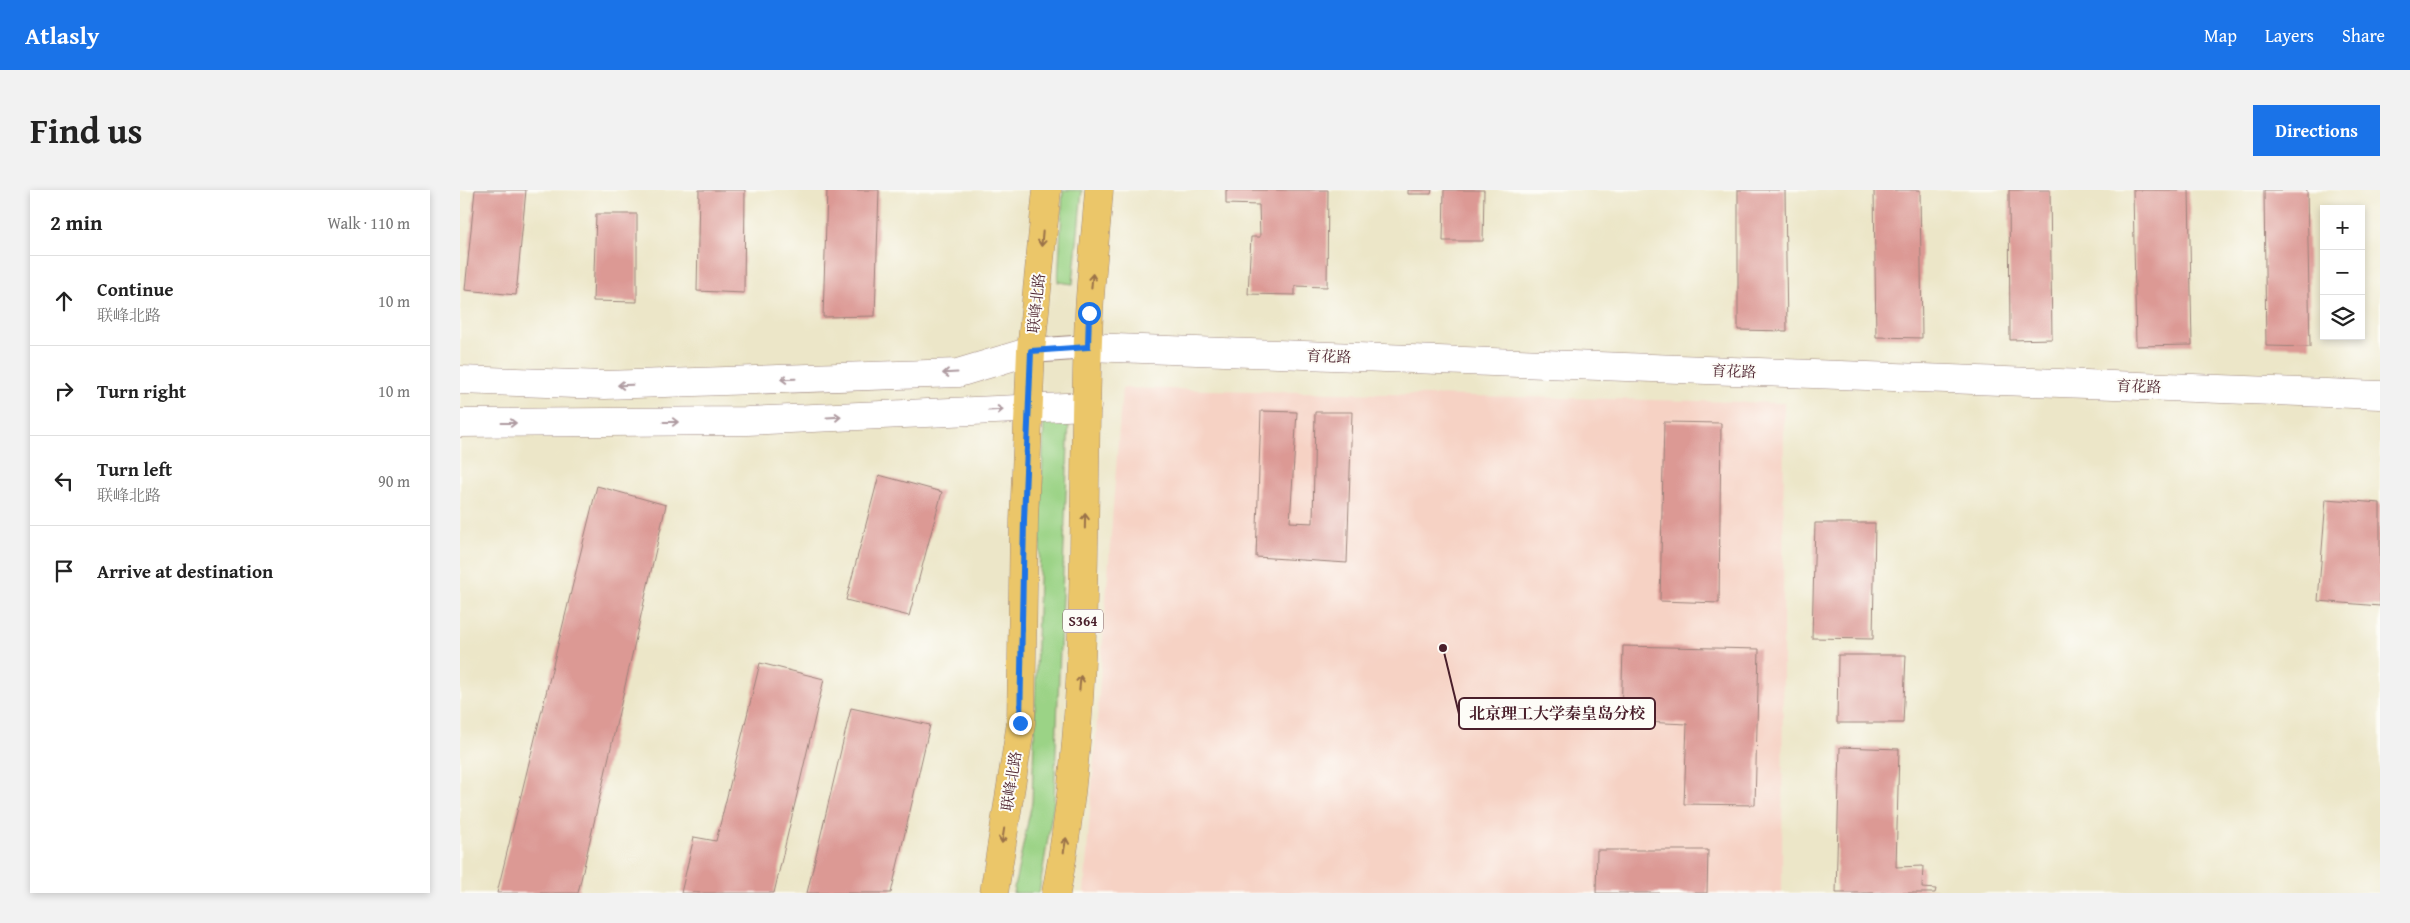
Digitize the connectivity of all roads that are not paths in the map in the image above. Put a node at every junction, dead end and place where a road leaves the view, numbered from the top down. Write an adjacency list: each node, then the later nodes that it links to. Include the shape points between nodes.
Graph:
1 (1047, 190): 4 (main road, 联峰北路, one-way to 4)
2 (1099, 190): 3 (main road, S364, one-way to 2)
3 (1088, 347): 4 (street); 6 (street, 育花路); 7 (main road, S364)
4 (1031, 351): 5 (street, one-way to 5, via 958,373 605,385); 8 (main road, 联峰北路)
5 (460, 380)
6 (2380, 395)
7 (1087, 406): 8 (street); 11 (main road, S364, one-way to 7, via 1066,839 1083,655)
8 (1029, 408): 9 (street, one-way to 8, via 747,421); 10 (main road, 联峰北路, one-way to 10, via 1020,723)
9 (460, 423)
10 (994, 893)
11 (1056, 893)

